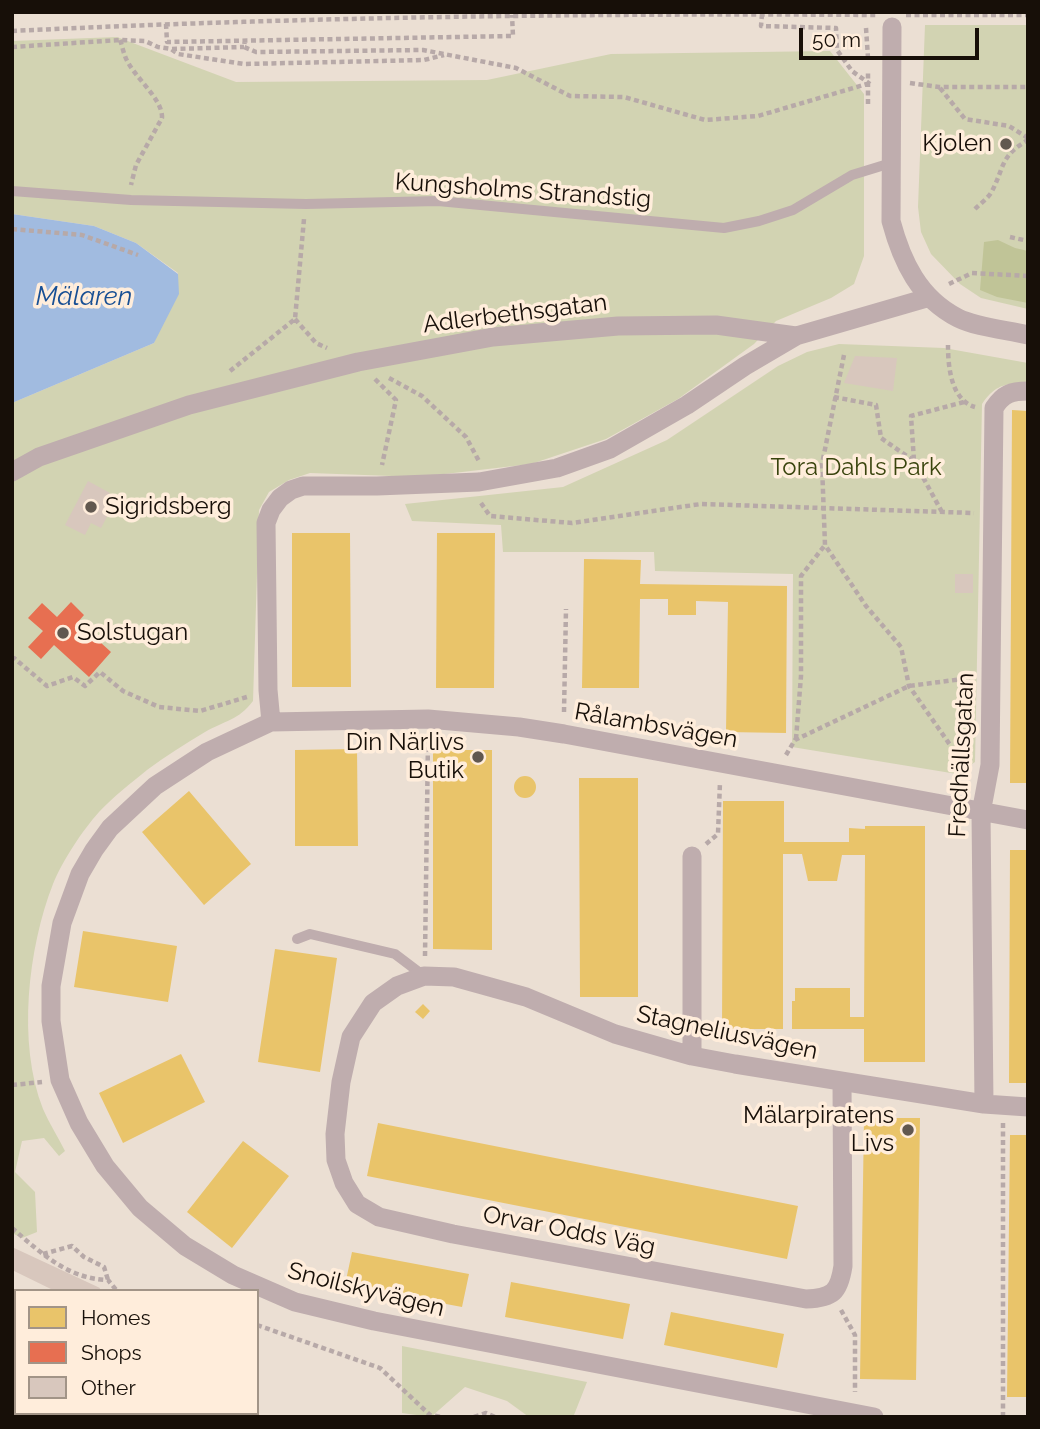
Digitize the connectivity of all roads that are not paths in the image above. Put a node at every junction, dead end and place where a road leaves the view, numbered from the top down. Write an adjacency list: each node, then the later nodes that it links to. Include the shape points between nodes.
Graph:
1 (892, 19): 2 (street)
2 (891, 163): 3 (lane, Kungsholms Strandstig, via 852,175 793,210 723,228 438,201 131,200); 4 (street, via 891,221 900,252)
3 (12, 191)
4 (928, 298): 5 (street, via 959,319); 6 (street, Adlerbethsgatan)
5 (1028, 335)
6 (796, 336): 8 (street, Adlerbethsgatan, via 716,325 618,326 493,337 358,362 189,404 39,457); 9 (street, via 610,449 557,468 479,491 303,486 280,498 266,523)
7 (1028, 391): 10 (street, Fredhällsgatan, via 1013,391 993,408 990,765)
8 (12, 472)
9 (271, 722): 10 (street, Rålambsvägen, via 428,719 519,727); 19 (street, Snoilskyvägen, via 207,752 155,786 110,828 80,874 62,923 51,986 60,1080 105,1167 140,1208 185,1246 233,1275 295,1302)
10 (981, 813): 11 (street, Rålambsvägen); 17 (street, Fredhällsgatan)
11 (1028, 820)
12 (692, 856): 15 (street)
13 (297, 939): 14 (lane, via 310,934 395,954)
14 (425, 976): 15 (street, Stagneliusvägen, via 454,977 526,997 615,1034); 16 (street, Orvar Odds Väg, via 397,986 373,1003 351,1037 341,1082 336,1160 357,1203 379,1217 627,1267 820,1298 833,1294 843,1266)
15 (692, 1056): 16 (street, Stagneliusvägen)
16 (842, 1082): 17 (street, Stagneliusvägen)
17 (993, 1104): 18 (street, Stagneliusvägen)
18 (1028, 1107)
19 (874, 1417)

